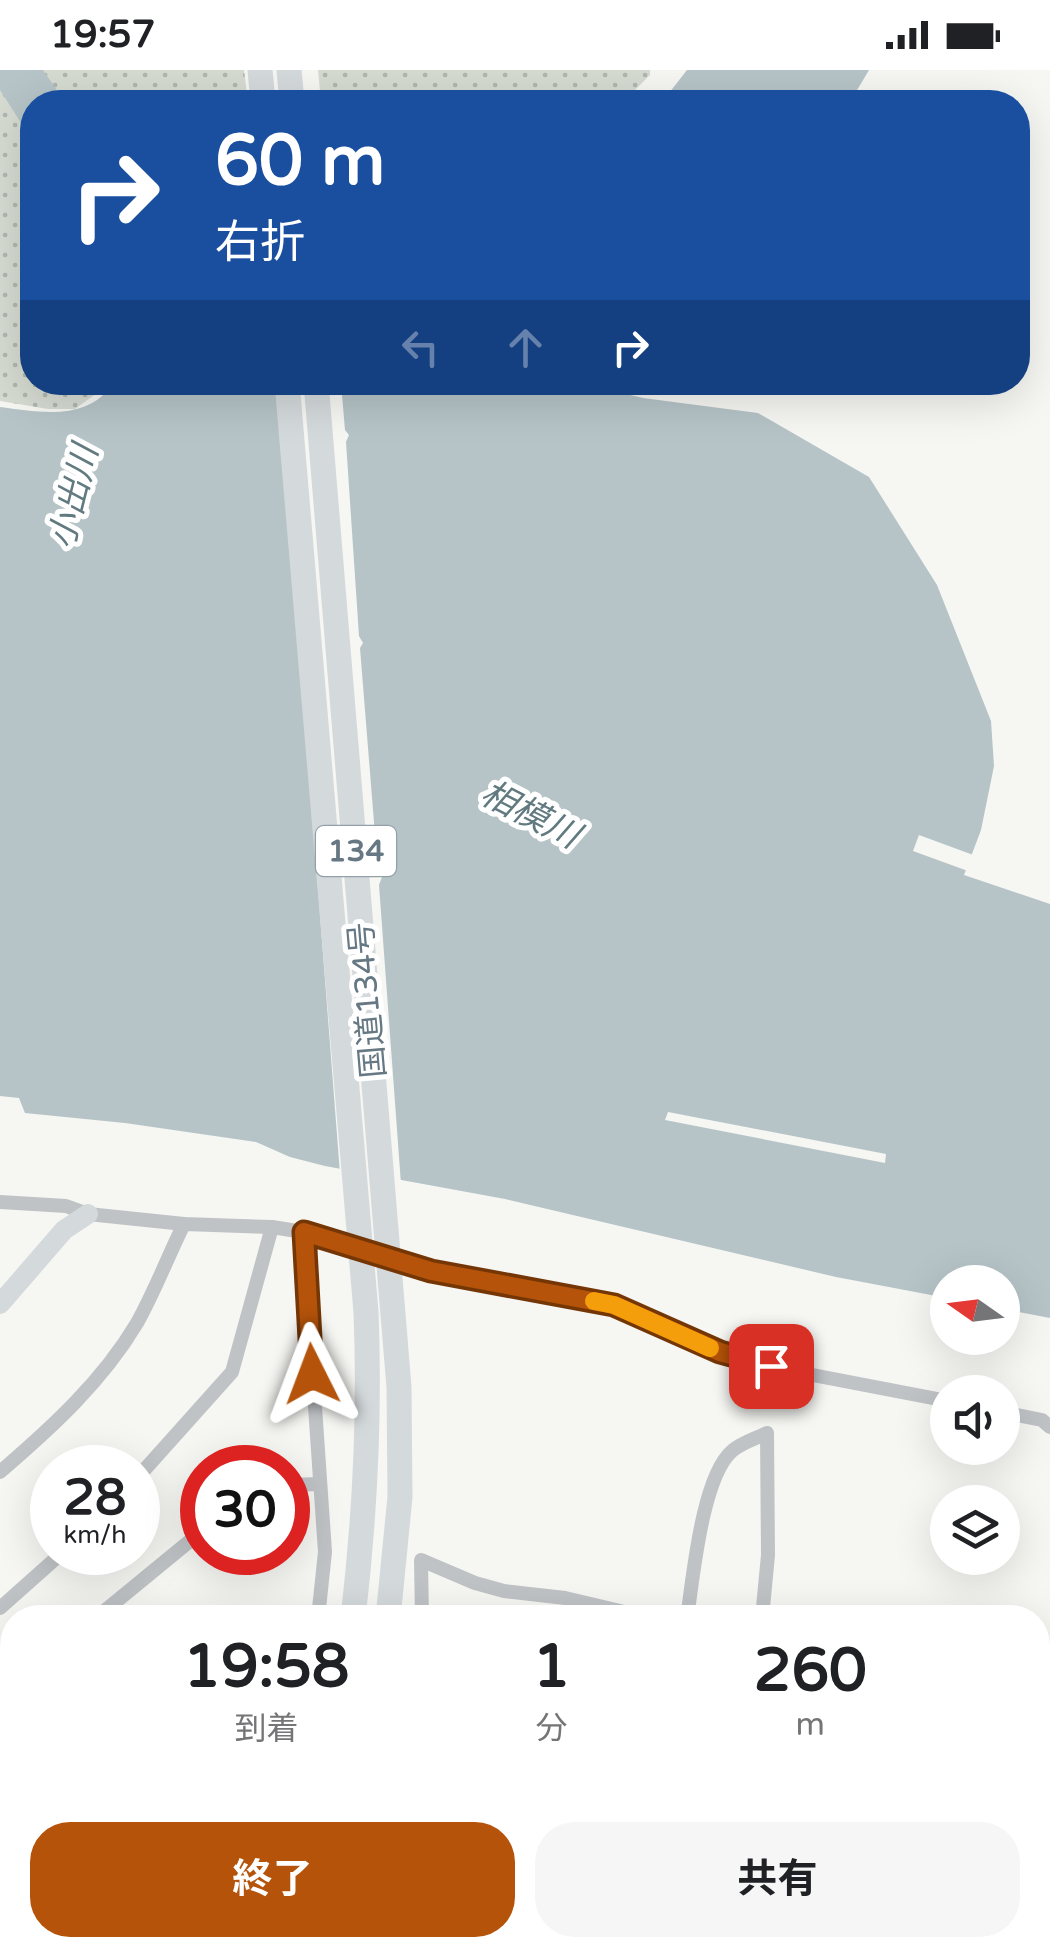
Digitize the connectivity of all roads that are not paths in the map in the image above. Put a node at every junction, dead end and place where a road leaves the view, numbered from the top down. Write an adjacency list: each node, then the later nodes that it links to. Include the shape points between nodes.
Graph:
1 (288, 395): 21 (highway, 国道134号 / 134, via 366,1312 365,1488)
2 (317, 395): 22 (highway, 国道134号 / 134, via 399,1387 400,1497)
3 (0, 1202): 4 (street)
4 (88, 1214): 5 (street); 8 (street, via 64,1230)
5 (184, 1224): 6 (street); 13 (street, via 137,1322 104,1372)
6 (272, 1227): 7 (street); 12 (street, via 232,1372)
7 (304, 1232): 9 (street, via 431,1271 614,1305 720,1352 771,1366); 15 (street)
8 (0, 1304)
9 (930, 1397)
10 (1020, 1416): 11 (street)
11 (1050, 1427)
12 (160, 1453)
13 (0, 1472)
14 (310, 1484): 15 (street)
15 (320, 1484): 20 (street)
16 (180, 1549): 19 (street)
17 (38, 1575): 18 (street)
18 (3, 1605)
19 (112, 1605)
20 (319, 1605)
21 (355, 1605)
22 (389, 1605)
23 (422, 1605): 24 (street, via 421,1560 504,1591)
24 (595, 1605)
25 (688, 1605): 26 (street, via 714,1478 731,1451 767,1432)
26 (763, 1605)

